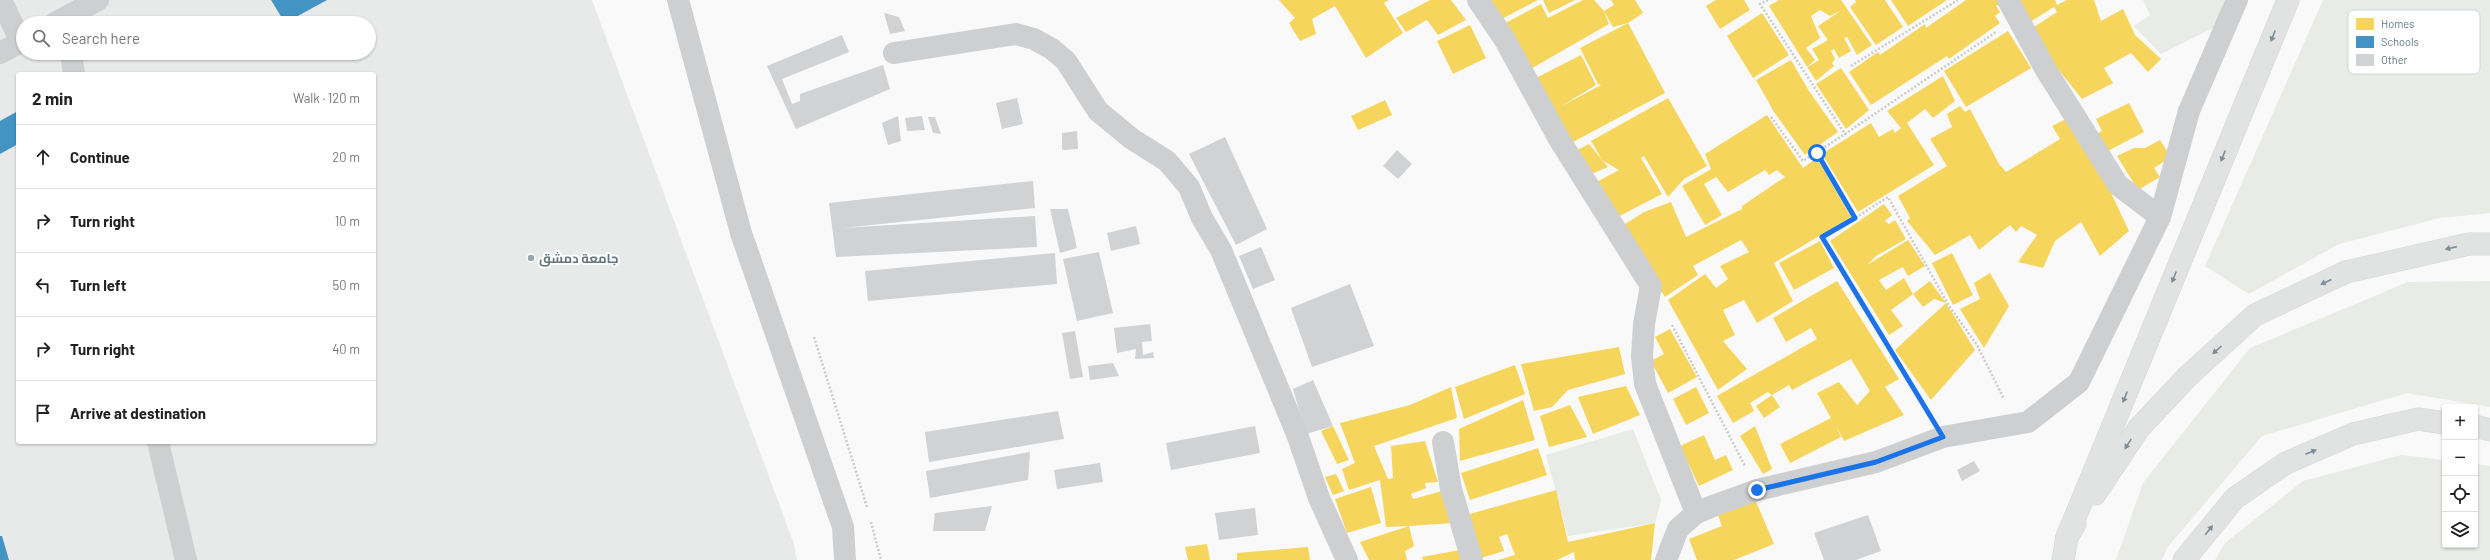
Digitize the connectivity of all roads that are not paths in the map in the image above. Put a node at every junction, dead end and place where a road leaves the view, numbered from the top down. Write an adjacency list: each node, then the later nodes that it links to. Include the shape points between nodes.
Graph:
1 (1, 0): 9 (street)
2 (98, 0): 8 (street)
3 (678, 0): 25 (street, via 741,233 843,527)
4 (1478, 0): 22 (street, via 1505,40 1559,138 1651,286 1644,324 1642,356 1645,384)
5 (2237, 0): 15 (street, via 2189,111)
6 (2288, 0): 23 (highway, one-way to 23)
7 (2013, 9): 15 (street, via 2046,70 2118,185)
8 (71, 16)
9 (16, 29)
10 (16, 44): 11 (street)
11 (0, 53)
12 (894, 53): 26 (street, via 1016,34 1034,39 1052,49 1066,62 1098,111 1167,161 1189,187 1202,218 1221,250 1302,446 1319,498)
13 (72, 60): 14 (street)
14 (74, 72)
15 (2160, 217): 22 (street, via 2079,382 2028,422 1943,437 1876,462 1757,490)
16 (2490, 244): 23 (highway, one-way to 23, via 2469,244 2346,272 2256,315 2188,376 2139,428)
17 (2442, 422): 30 (highway, one-way to 17, via 2234,498 2286,463 2353,434 2418,419)
18 (2478, 427): 19 (highway)
19 (2490, 430)
20 (1443, 442): 27 (street, via 1451,489)
21 (158, 444): 24 (street)
22 (1696, 513): 28 (street, via 1678,529)
23 (2067, 537): 29 (highway)
24 (186, 560)
25 (845, 560)
26 (1347, 560)
27 (1472, 560)
28 (1666, 560)
29 (2063, 560)
30 (2184, 560)

